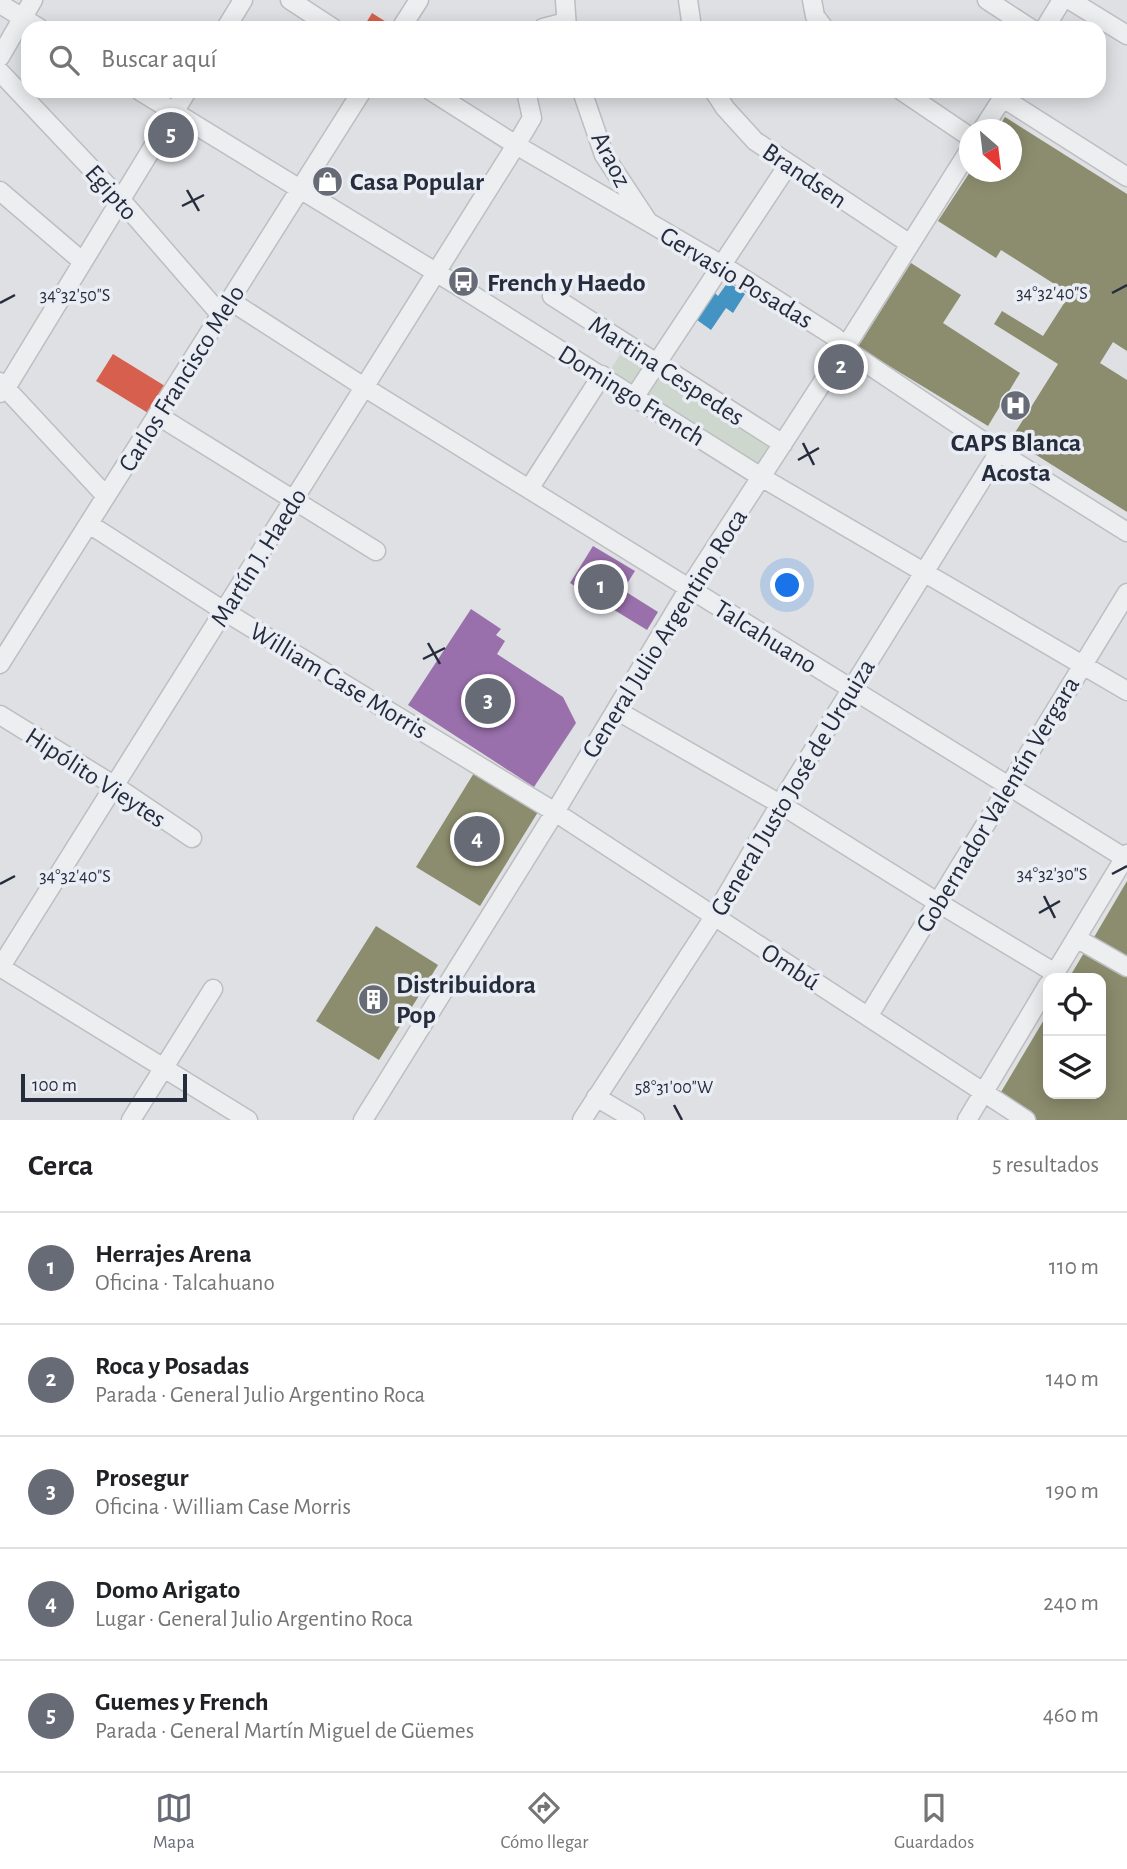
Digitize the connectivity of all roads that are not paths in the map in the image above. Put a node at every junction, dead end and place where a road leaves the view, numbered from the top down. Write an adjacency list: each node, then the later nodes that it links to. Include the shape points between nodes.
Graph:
1 (33, 0): 12 (street)
2 (243, 0): 16 (street)
3 (290, 0): 17 (street)
4 (419, 0): 18 (street)
5 (565, 0): 19 (street)
6 (688, 0): 20 (street)
7 (812, 0): 21 (street)
8 (987, 0): 22 (street)
9 (1062, 0): 23 (street)
10 (1070, 0): 24 (street)
11 (0, 4): 12 (street)
12 (23, 18): 13 (street); 15 (street)
13 (21, 21)
14 (21, 21): 27 (street)
15 (28, 21)
16 (230, 21)
17 (322, 21)
18 (406, 21)
19 (567, 21)
20 (691, 21)
21 (819, 21)
22 (1019, 21)
23 (1049, 21)
24 (1104, 21)
25 (1106, 22): 26 (street)
26 (1127, 35)
27 (0, 57)
28 (0, 72): 29 (street, Egipto)
29 (21, 94)
30 (25, 98): 50 (street, Egipto)
31 (151, 98): 41 (street, Domingo French)
32 (183, 98): 41 (street)
33 (358, 98): 48 (street, Carlos Francisco Melo)
34 (442, 98): 44 (street, Gervasio Posadas)
35 (528, 98): 44 (street, via 532,118)
36 (584, 98): 51 (street, Araoz, via 604,155)
37 (719, 98): 45 (street, Brandsen, via 755,141)
38 (912, 98): 43 (street)
39 (1003, 98): 42 (street)
40 (1009, 98): 47 (street)
41 (174, 112): 48 (street, Domingo French); 50 (street)
42 (989, 119)
43 (959, 130)
44 (516, 145): 51 (street, Gervasio Posadas); 55 (street, Martín J. Haedo)
45 (788, 165): 52 (street, Brandsen); 54 (street)
46 (959, 166): 52 (street, General Julio Argentino Roca)
47 (1127, 177)
48 (301, 188): 55 (street, Domingo French); 57 (street, Carlos Francisco Melo)
49 (0, 191): 53 (street)
50 (121, 200): 53 (street); 57 (street, Egipto)
51 (649, 223): 54 (street, Gervasio Posadas)
52 (910, 244): 58 (street, General Julio Argentino Roca)
53 (83, 262): 62 (street)
54 (722, 265): 58 (street, Gervasio Posadas); 59 (street)
55 (437, 272): 60 (street, Domingo French); 61 (street, Martín J. Haedo)
56 (552, 296): 59 (street, Martina Cespedes)
57 (225, 307): 61 (street, Talcahuano); 64 (street, Carlos Francisco Melo)
58 (846, 346): 65 (street, General Julio Argentino Roca); 66 (street, Gervasio Posadas)
59 (656, 363): 63 (street); 65 (street, Martina Cespedes)
60 (602, 375): 63 (street, Domingo French); 68 (street)
61 (364, 387): 68 (street, Talcahuano); 70 (street, Martín J. Haedo)
62 (2, 388): 69 (street)
63 (635, 396): 67 (street, Domingo French)
64 (157, 415): 69 (street, Carlos Francisco Melo); 70 (street)
65 (783, 444): 67 (street, General Julio Argentino Roca)
66 (999, 452): 72 (street, Gervasio Posadas); 74 (street, General Justo José de Urquiza)
67 (761, 477): 74 (street, Domingo French); 75 (street, General Julio Argentino Roca)
68 (529, 489): 75 (street, Talcahuano)
69 (106, 496): 71 (street, Carlos Francisco Melo)
70 (293, 500): 73 (street); 77 (street, Martín J. Haedo)
71 (89, 524): 77 (street, William Case Morris); 78 (street, Carlos Francisco Melo)
72 (1127, 532)
73 (376, 551)
74 (924, 572): 80 (street, Domingo French); 81 (street, General Justo José de Urquiza)
75 (689, 588): 81 (street, Talcahuano); 83 (street, General Julio Argentino Roca)
76 (1127, 593): 80 (street, Gobernador Valentín Vergara)
77 (224, 611): 85 (street, Martín J. Haedo); 88 (street, William Case Morris)
78 (6, 639): 79 (street, Carlos Francisco Melo)
79 (0, 664)
80 (1082, 665): 82 (street, Domingo French); 86 (street, Gobernador Valentín Vergara)
81 (851, 688): 86 (street, Talcahuano); 87 (street, General Justo José de Urquiza)
82 (1127, 691)
83 (616, 710): 87 (street); 88 (street, General Julio Argentino Roca)
84 (0, 715): 85 (street, Hipólito Vieytes)
85 (115, 786): 89 (street, Hipólito Vieytes); 94 (street, Martín J. Haedo)
86 (1008, 786): 90 (street, Talcahuano); 91 (street, Gobernador Valentín Vergara)
87 (780, 804): 91 (street); 92 (street, General Justo José de Urquiza)
88 (555, 812): 92 (street, Ombú); 106 (street, General Julio Argentino Roca)
89 (192, 838)
90 (1126, 856): 93 (street)
91 (937, 902): 96 (street); 100 (street, Gobernador Valentín Vergara)
92 (714, 917): 100 (street, Ombú); 103 (street, General Justo José de Urquiza)
93 (1076, 938): 95 (street); 97 (street)
94 (0, 967): 101 (street)
95 (1127, 967)
96 (1043, 973)
97 (1056, 973)
98 (213, 989): 101 (street)
99 (1043, 994): 102 (street)
100 (869, 1015): 102 (street, Ombú)
101 (165, 1068): 104 (street); 105 (street)
102 (983, 1093): 109 (street); 110 (street, Ombú)
103 (596, 1097): 107 (street, General Justo José de Urquiza); 108 (street)
104 (131, 1120)
105 (248, 1120)
106 (363, 1120)
107 (582, 1120)
108 (635, 1120)
109 (967, 1120)
110 (1026, 1120)

